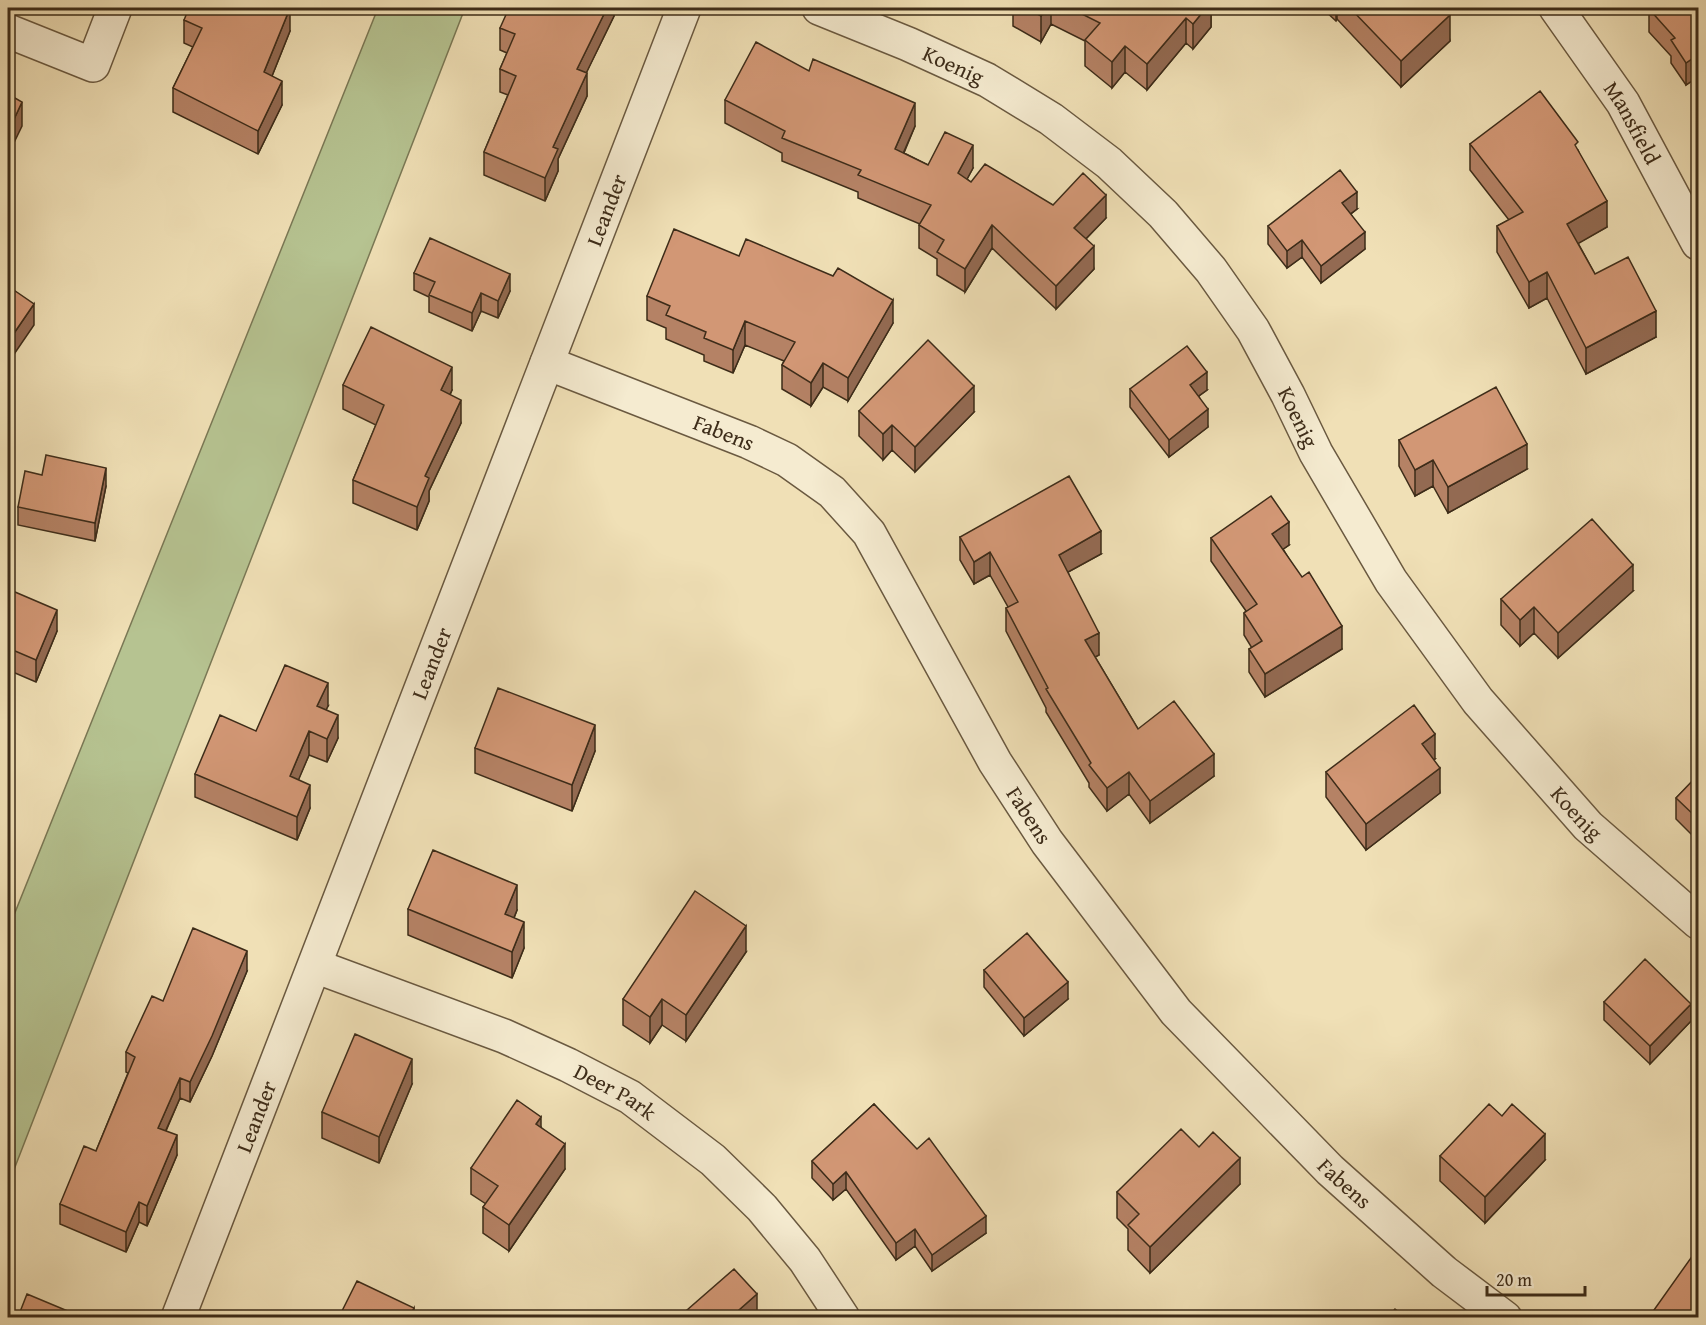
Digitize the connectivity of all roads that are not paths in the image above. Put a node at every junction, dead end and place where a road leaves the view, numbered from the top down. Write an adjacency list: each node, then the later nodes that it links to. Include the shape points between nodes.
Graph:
1 (115, 8): 5 (street, via 93,65)
2 (684, 8): 7 (street, Leander)
3 (819, 8): 8 (street, Koenig, via 987,80 1051,119 1109,164 1163,214 1211,270 1253,330 1316,453 1391,581 1478,701 1588,826)
4 (1556, 8): 6 (street, Mansfield, via 1623,103)
5 (8, 32)
6 (1698, 243)
7 (547, 363): 9 (street, Leander); 12 (street, Fabens, via 749,442 787,460 832,492 869,533 995,762 1047,842 1176,1012 1330,1170 1444,1272)
8 (1698, 922)
9 (315, 966): 10 (street, Leander); 11 (street, Deer Park, via 504,1036 630,1097 713,1160 762,1208 806,1260)
10 (178, 1317)
11 (843, 1317)
12 (1505, 1317)

